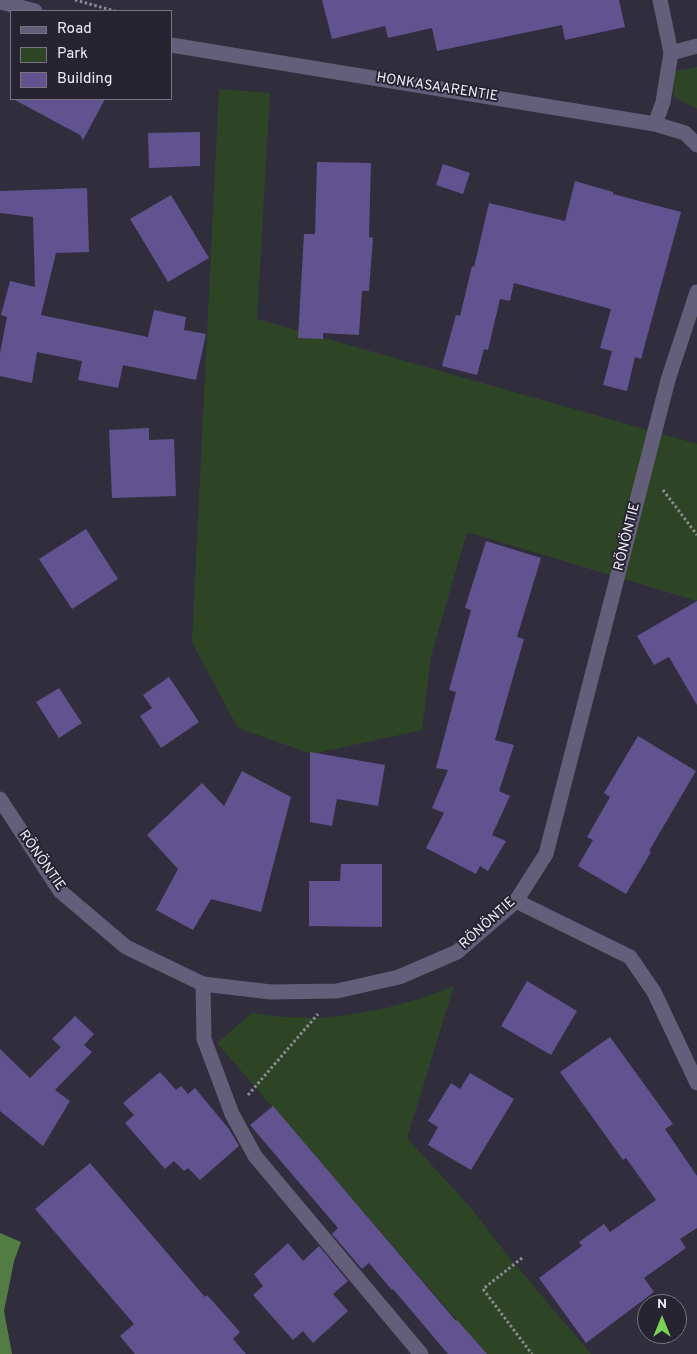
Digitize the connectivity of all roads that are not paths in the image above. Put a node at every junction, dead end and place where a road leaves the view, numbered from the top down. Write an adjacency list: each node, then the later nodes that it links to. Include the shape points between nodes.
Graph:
1 (660, 0): 6 (street)
2 (0, 2): 3 (street)
3 (31, 10)
4 (172, 45): 7 (street, HONKASAARENTIE)
5 (697, 46): 6 (street)
6 (671, 53): 7 (street)
7 (656, 124): 8 (street, HONKASAARENTIE, via 685,133)
8 (697, 144)
9 (697, 292): 11 (street, RÖNÖNTIE, via 668,380 546,854)
10 (0, 799): 12 (street, RÖNÖNTIE, via 60,891 126,947)
11 (516, 902): 12 (street, RÖNÖNTIE, via 457,952 399,977 337,992 271,992); 13 (street, via 630,956 654,992)
12 (203, 984): 14 (street, via 204,1039 232,1114 254,1156)
13 (697, 1082)
14 (421, 1354)

